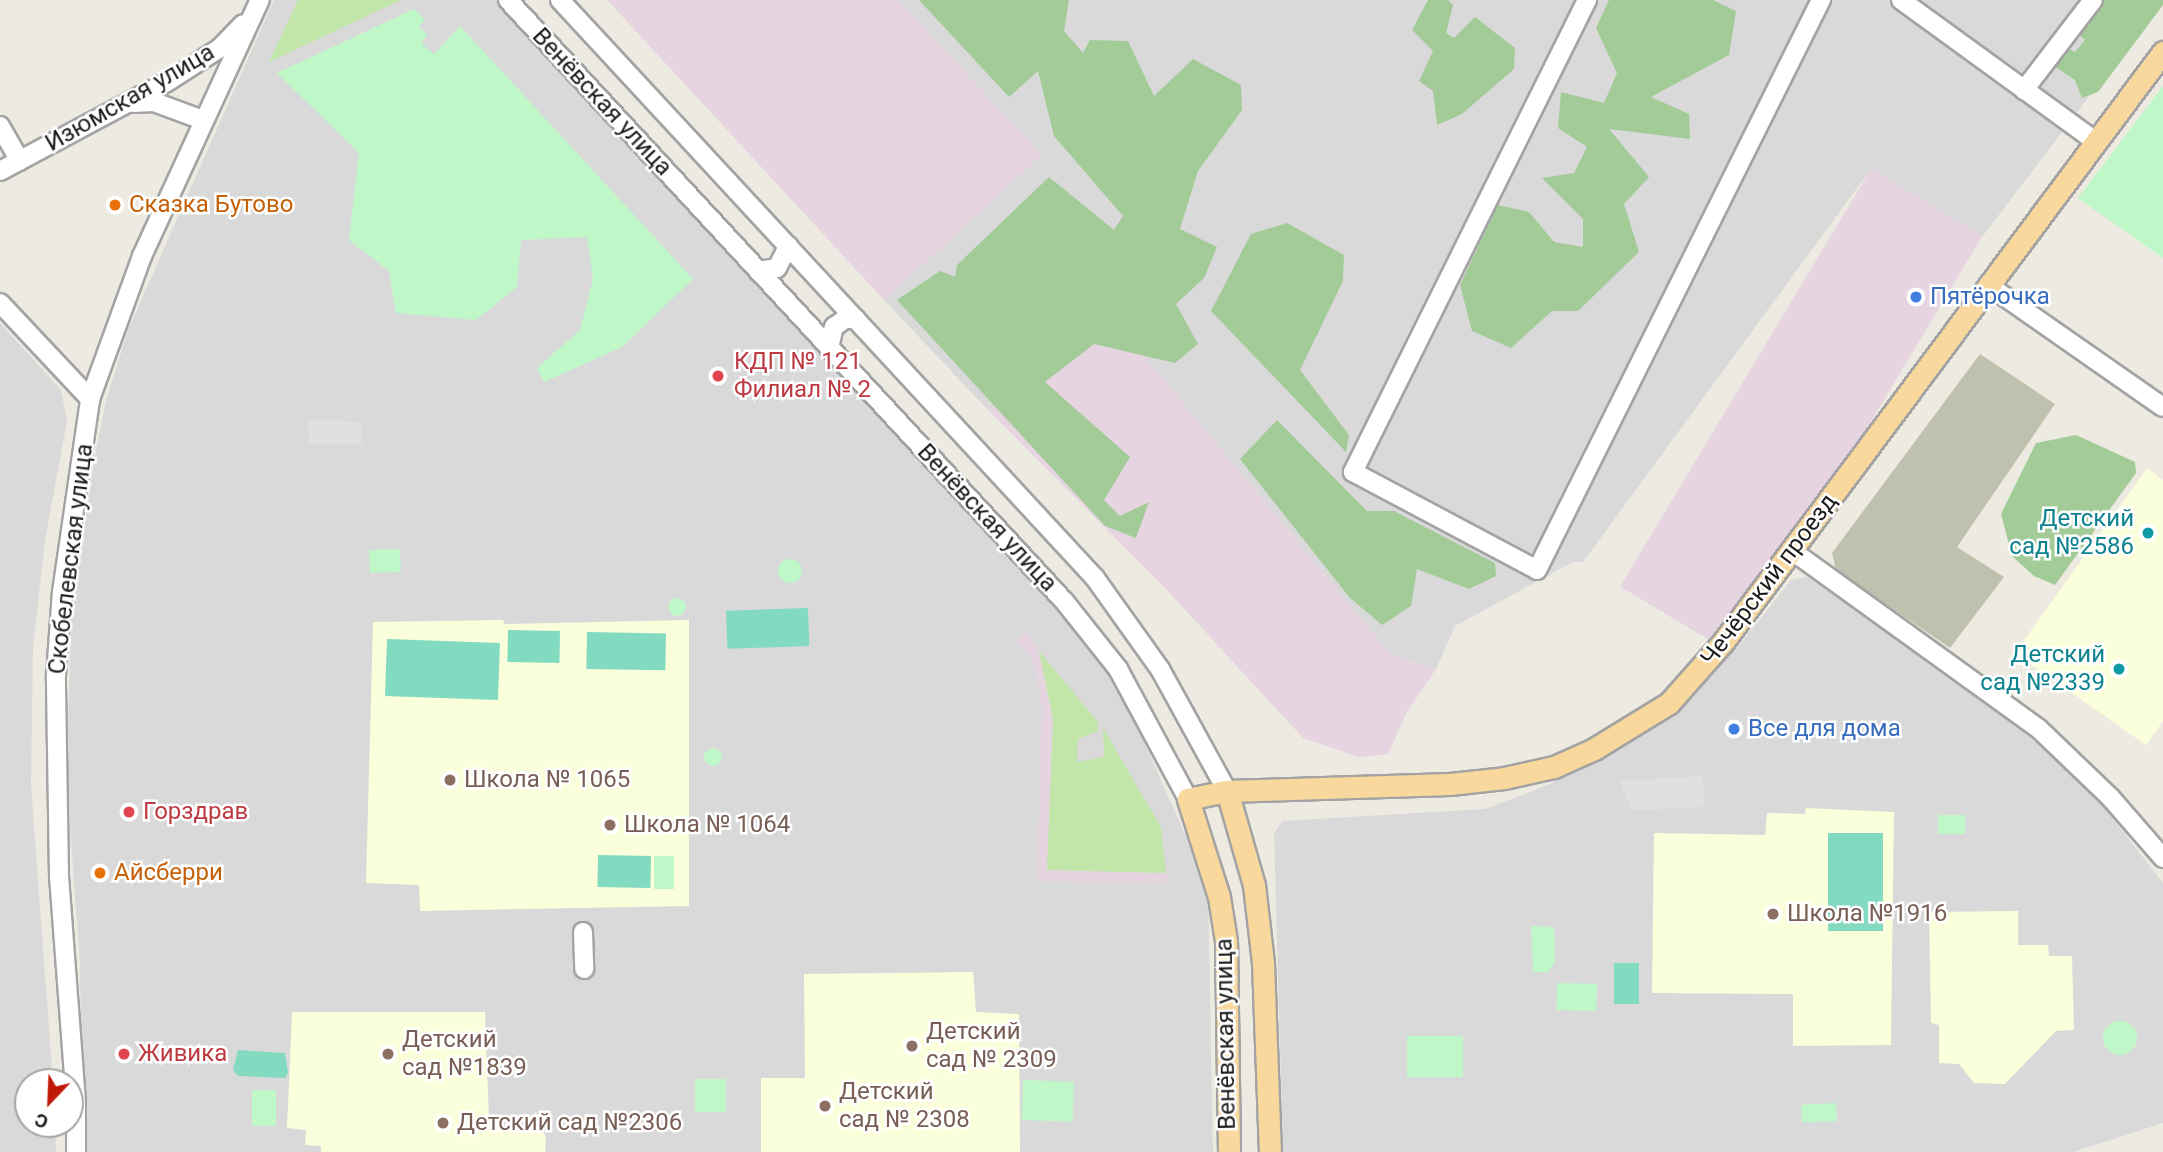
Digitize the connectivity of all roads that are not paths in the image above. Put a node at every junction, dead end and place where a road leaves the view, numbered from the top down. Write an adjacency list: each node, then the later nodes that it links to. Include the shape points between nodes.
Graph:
1 (508, 0): 17 (street, Венёвская улица)
2 (560, 0): 16 (street, Венёвская улица)
3 (1587, 0): 4 (street, via 1353,472 1537,570)
4 (1821, 0)
5 (1901, 0): 9 (street)
6 (2093, 0): 9 (street)
7 (257, 7): 10 (street, Изюмская улица, via 220,48); 11 (street, Скобелевская улица)
8 (2163, 52): 13 (main road, Чечёрский проезд)
9 (2024, 90): 13 (street)
10 (126, 104): 11 (street, via 155,102); 14 (street, Изюмская улица)
11 (203, 120): 22 (street, Скобелевская улица, via 142,257)
12 (0, 125): 14 (street)
13 (2094, 140): 18 (main road, Чечёрский проезд)
14 (20, 160): 15 (street, Изюмская улица)
15 (0, 171)
16 (788, 246): 17 (street, via 777,268); 20 (street, Венёвская улица)
17 (758, 271): 21 (street, Венёвская улица)
18 (1989, 285): 23 (street); 24 (main road, Чечёрский проезд)
19 (0, 303): 22 (street)
20 (856, 319): 21 (street, via 845,319 834,327); 25 (street, Венёвская улица, via 1095,578 1129,621)
21 (829, 348): 26 (street, Венёвская улица, via 1064,601 1118,669)
22 (90, 399): 30 (street, Скобелевская улица, via 62,592 56,675 59,877)
23 (2163, 407)
24 (1791, 550): 25 (main road, Чечёрский проезд, via 1693,679 1669,703 1624,733 1554,767 1450,784); 27 (street, via 2038,727 2110,797)
25 (1227, 791): 26 (main road, Чечёрский проезд); 32 (main road, Венёвская улица, via 1254,885 1263,963)
26 (1188, 799): 31 (main road, Венёвская улица, via 1219,897 1226,941)
27 (2163, 858)
28 (583, 932): 29 (street)
29 (584, 969)
30 (76, 1152)
31 (1229, 1152)
32 (1270, 1152)

